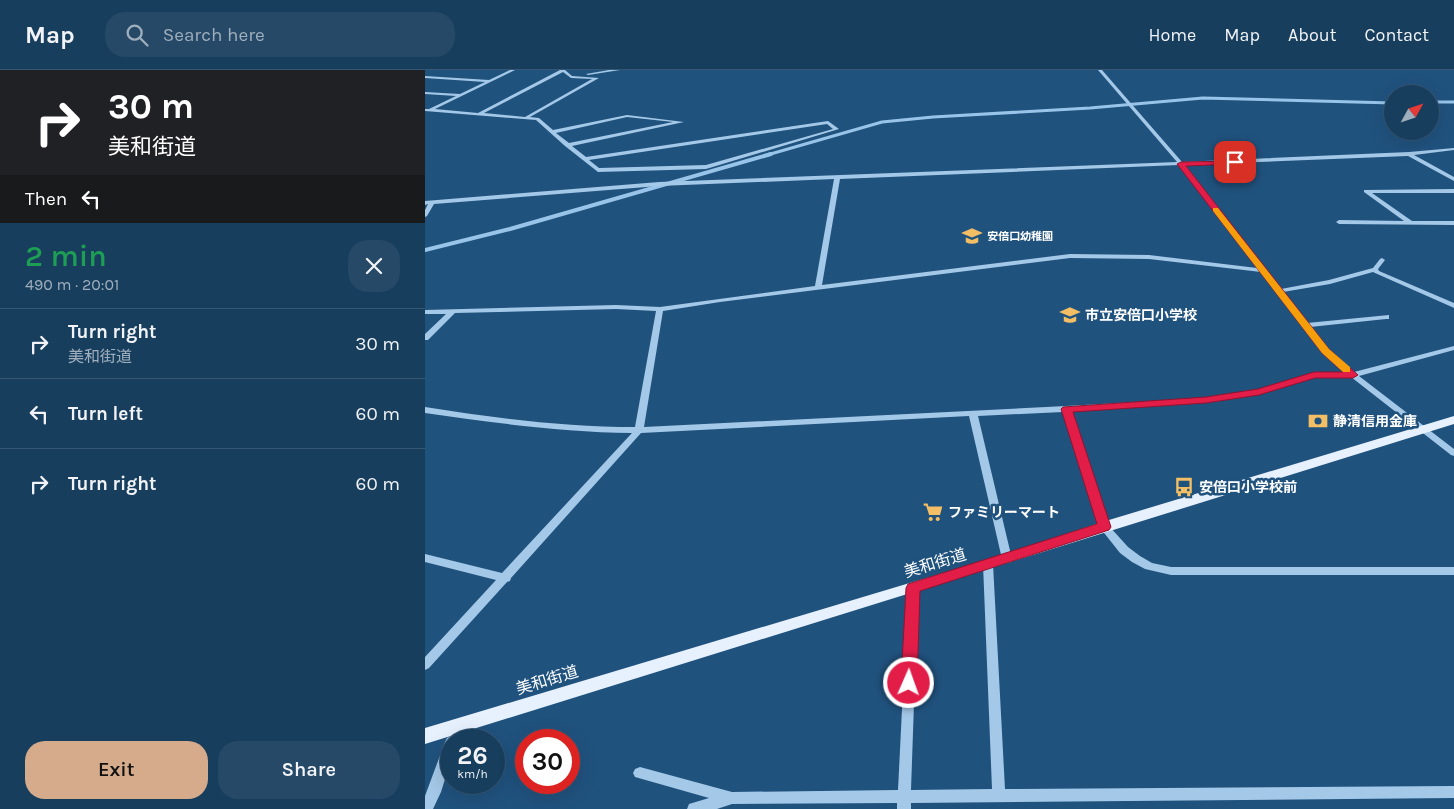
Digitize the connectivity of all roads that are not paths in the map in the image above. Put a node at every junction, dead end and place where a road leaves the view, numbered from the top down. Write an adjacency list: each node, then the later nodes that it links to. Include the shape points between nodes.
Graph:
1 (513, 70): 8 (street)
2 (564, 70): 5 (street); 7 (street)
3 (615, 70): 5 (street)
4 (1100, 70): 19 (street)
5 (571, 77): 7 (street); 13 (street, via 597,78)
6 (425, 78): 8 (street)
7 (546, 80): 12 (street)
8 (489, 81): 10 (street)
9 (425, 93): 10 (street)
10 (459, 95): 11 (street)
11 (426, 111): 12 (street)
12 (479, 114): 13 (street)
13 (527, 117): 14 (street, via 537,118)
14 (552, 132): 15 (street); 15 (street, via 627,116 682,122)
15 (567, 145): 18 (street)
16 (1454, 149): 17 (street)
17 (1409, 154): 19 (street); 21 (street)
18 (585, 159): 18 (street, via 598,170 706,167 837,129 828,122)
19 (1181, 164): 20 (street); 31 (street)
20 (837, 178): 22 (street); 32 (street)
21 (1454, 179)
22 (659, 184): 24 (street)
23 (1454, 191): 27 (street, via 1367,191)
24 (428, 203): 25 (street)
25 (425, 215)
26 (1339, 222): 27 (street)
27 (1411, 223): 28 (street)
28 (1454, 224)
29 (1382, 260): 30 (street)
30 (1375, 269): 33 (street, via 1330,282); 34 (street)
31 (1262, 270): 32 (street, via 1149,257 1070,256); 33 (street)
32 (818, 288): 35 (street)
33 (1279, 291): 39 (street)
34 (1454, 306)
35 (660, 309): 37 (street, via 616,307); 47 (street)
36 (425, 312): 37 (street)
37 (453, 312): 40 (street)
38 (1386, 317): 39 (street)
39 (1305, 325): 42 (street, via 1325,351)
40 (425, 338)
41 (1454, 348): 42 (street)
42 (1353, 375): 43 (street, via 1314,375 1259,392 1206,400); 48 (street)
43 (1066, 409): 45 (street); 50 (street)
44 (425, 410): 47 (street, via 538,426)
45 (973, 414): 47 (street); 52 (street)
46 (1454, 420): 48 (main road, 美和街道)
47 (639, 430): 55 (street)
48 (1424, 430): 49 (street); 50 (main road, 美和街道)
49 (1454, 453)
50 (1104, 527): 52 (main road, 美和街道); 54 (street, via 1136,559 1171,571)
51 (425, 558): 55 (street)
52 (1007, 559): 53 (main road, 美和街道)
53 (988, 564): 56 (main road, 美和街道); 64 (street)
54 (1454, 571)
55 (506, 578): 57 (street)
56 (913, 588): 58 (main road, 美和街道); 66 (street)
57 (425, 665)
58 (457, 725): 59 (street); 60 (main road, 美和街道)
59 (456, 729)
60 (425, 736)
61 (640, 773): 65 (street)
62 (440, 777): 67 (street)
63 (1454, 792): 64 (street)
64 (999, 796): 66 (street)
65 (732, 798): 66 (street); 68 (street)
66 (904, 803)
67 (426, 809)
68 (694, 809)

